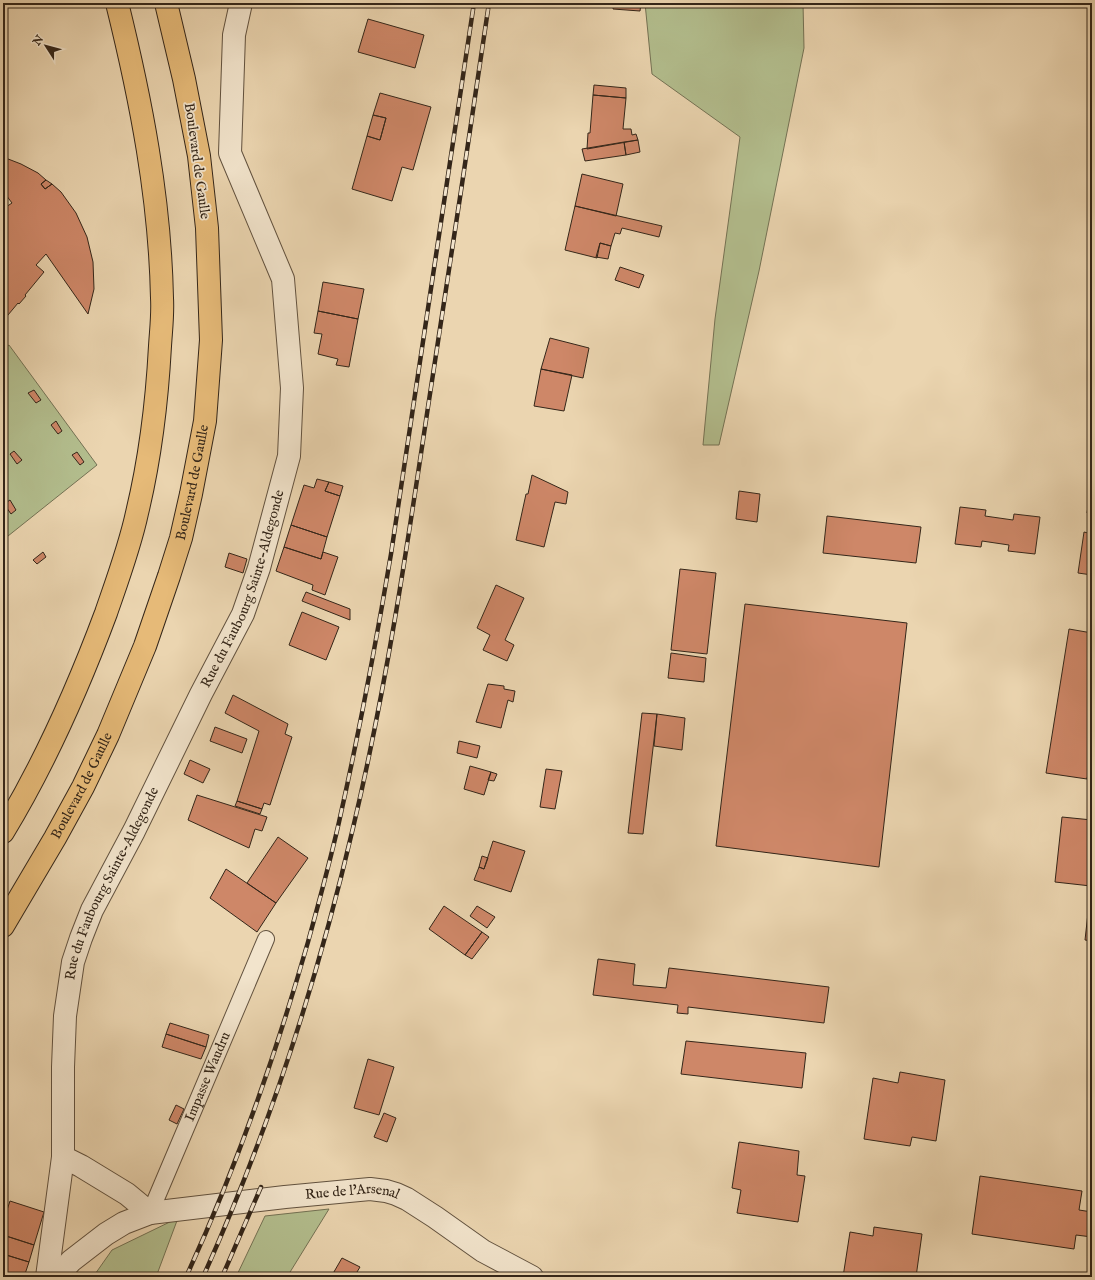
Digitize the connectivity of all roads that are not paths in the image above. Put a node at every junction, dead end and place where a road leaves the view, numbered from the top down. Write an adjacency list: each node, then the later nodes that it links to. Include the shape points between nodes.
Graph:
1 (117, 3): 4 (main road, via 150,157 158,225 162,299 158,382 148,458 137,515 116,584 88,660 54,736)
2 (166, 3): 5 (main road, Boulevard de Gaulle, via 199,156 207,228 211,340 204,421 181,538 145,646 108,735 83,786 56,838)
3 (241, 3): 7 (street, Rue du Faubourg Sainte-Aldegonde, via 234,35 230,153 284,279 292,388 289,456 259,568 243,614 92,910 73,962 65,1016)
4 (3, 832)
5 (3, 926)
6 (266, 939): 8 (lane, Impasse Waudru)
7 (63, 1157): 8 (street, via 127,1194); 9 (street, Rue du Faubourg Sainte-Aldegonde)
8 (150, 1213): 10 (street, via 124,1223 106,1234 71,1261); 11 (street, Rue de l'Arsenal, via 370,1189 386,1191 407,1199 483,1252)
9 (47, 1277)
10 (56, 1277)
11 (532, 1277)

